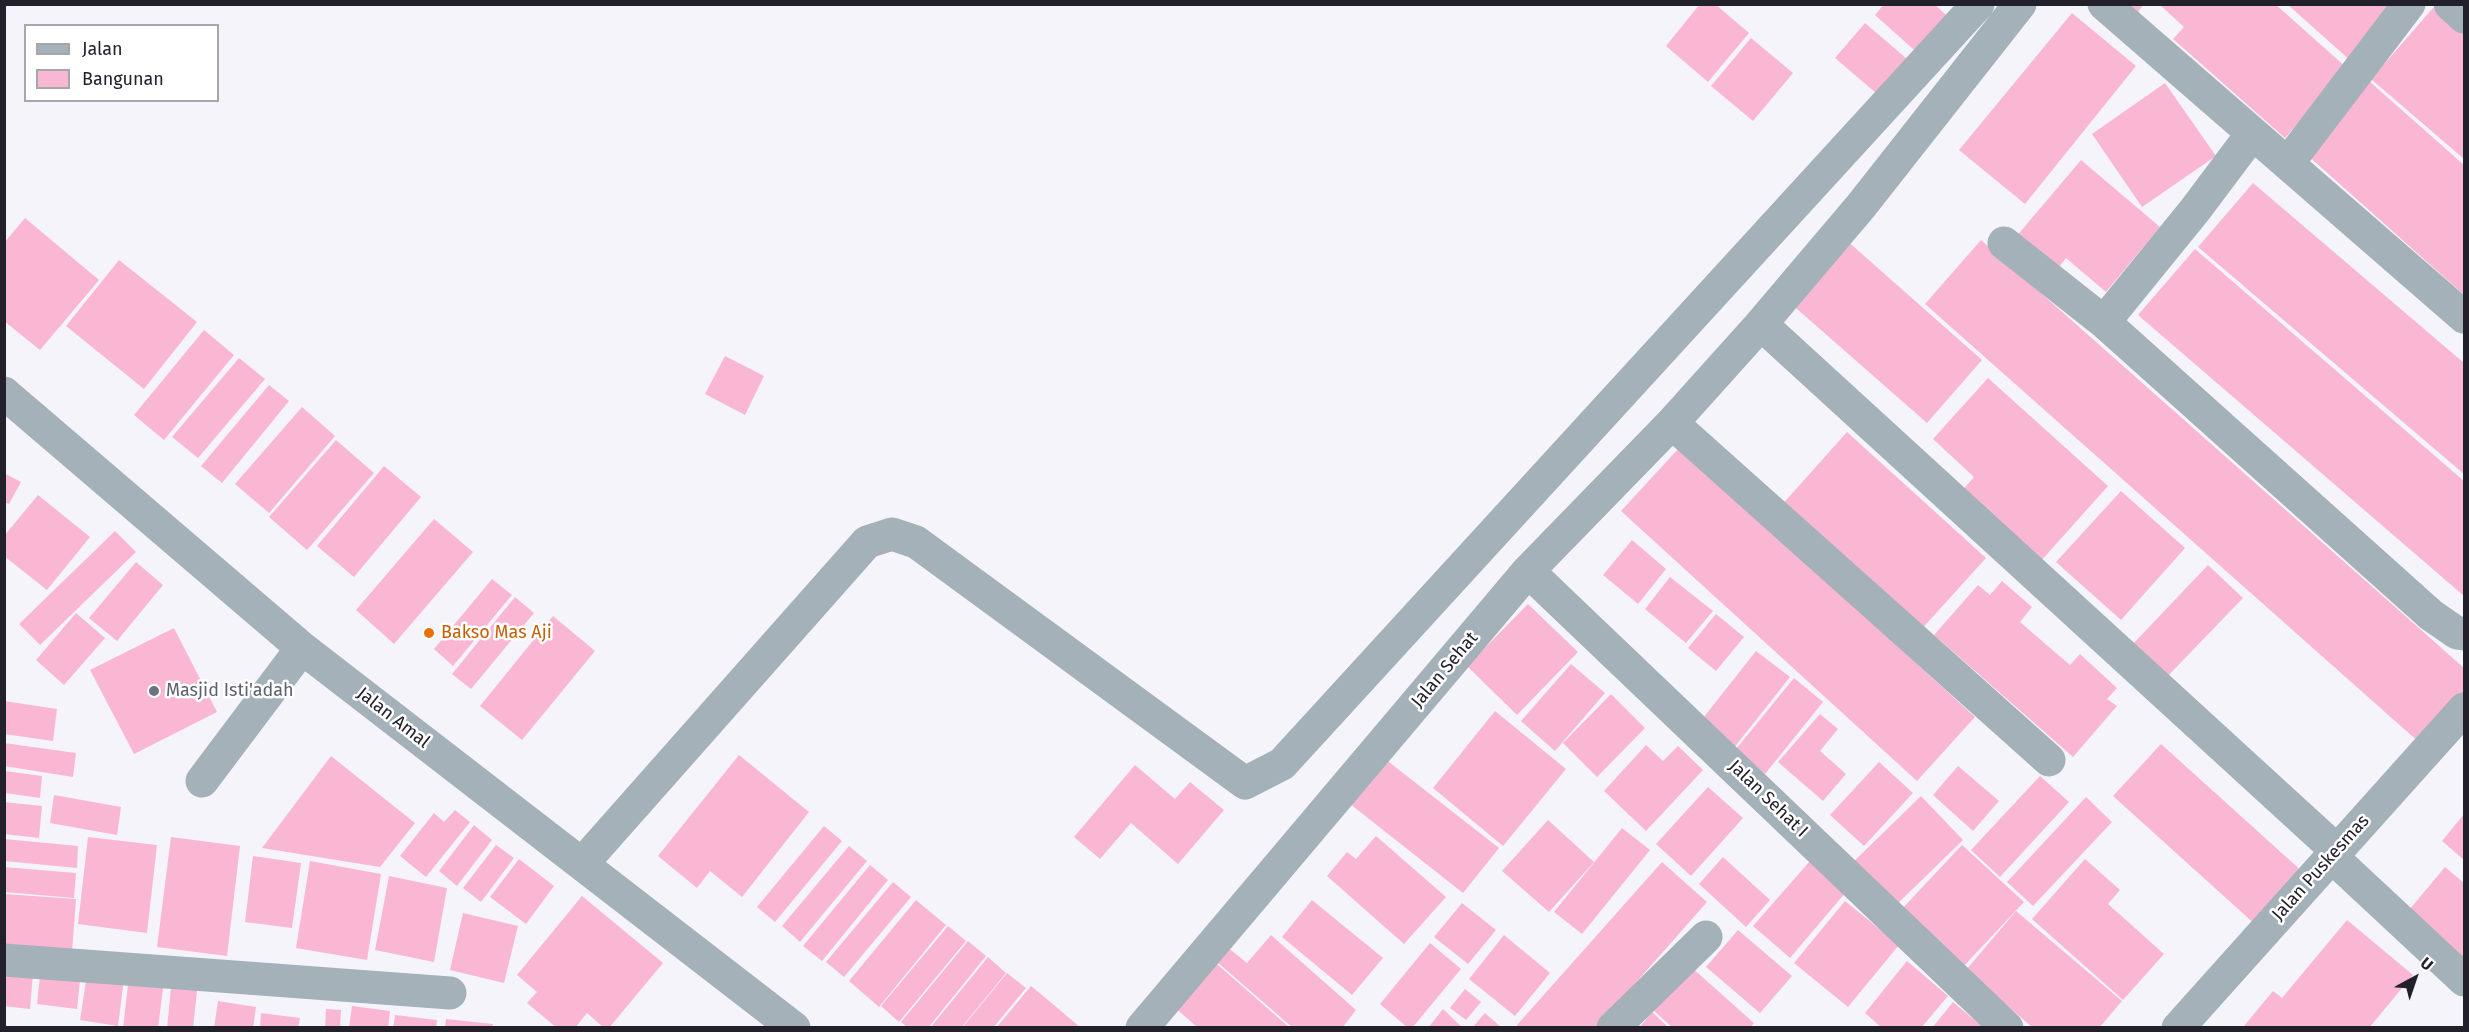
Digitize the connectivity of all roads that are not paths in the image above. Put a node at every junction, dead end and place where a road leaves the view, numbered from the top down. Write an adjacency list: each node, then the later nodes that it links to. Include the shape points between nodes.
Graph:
1 (1978, 4): 22 (street, via 1282,764 1245,783 916,542 891,534 867,542)
2 (2020, 4): 12 (street, Jalan Sehat, via 1861,206)
3 (2104, 4): 7 (street)
4 (2409, 4): 8 (street)
5 (2450, 4): 6 (street)
6 (2464, 17)
7 (2252, 134): 8 (street); 11 (street)
8 (2288, 163): 10 (street)
9 (2004, 243): 11 (street)
10 (2464, 317)
11 (2104, 322): 16 (street, via 2431,615)
12 (1761, 324): 14 (street, Jalan Sehat); 21 (street)
13 (4, 393): 17 (street, Jalan Amal)
14 (1672, 423): 15 (street, Jalan Sehat); 19 (street)
15 (1528, 571): 28 (street, Jalan Sehat); 30 (street, Jalan Sehat I)
16 (2464, 634)
17 (302, 648): 20 (street); 22 (street, Jalan Amal)
18 (2464, 709): 21 (street, Jalan Puskesmas)
19 (2049, 760)
20 (202, 782)
21 (2334, 853): 25 (street); 31 (street, Jalan Puskesmas)
22 (582, 864): 27 (street, Jalan Amal)
23 (1706, 937): 29 (street)
24 (4, 960): 26 (street)
25 (2464, 980)
26 (450, 993)
27 (794, 1028)
28 (1142, 1028)
29 (1613, 1028)
30 (2007, 1028)
31 (2178, 1028)

